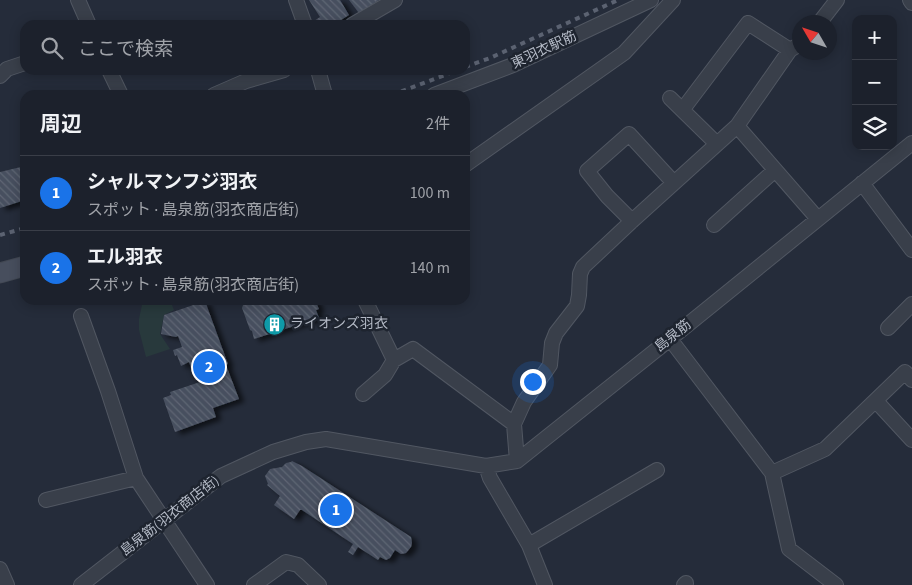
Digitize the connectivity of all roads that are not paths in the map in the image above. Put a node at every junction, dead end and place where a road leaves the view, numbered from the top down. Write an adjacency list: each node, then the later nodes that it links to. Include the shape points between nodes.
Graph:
1 (78, 0): 10 (street)
2 (296, 0): 11 (street)
3 (395, 0): 12 (street)
4 (651, 0): 23 (street, 東羽衣駅筋, via 513,65)
5 (673, 0): 29 (street, via 624,53)
6 (837, 0): 9 (street)
7 (910, 0): 8 (street)
8 (912, 3)
9 (825, 15)
10 (87, 20)
11 (303, 20)
12 (361, 20)
13 (792, 45): 25 (street, via 748,23)
14 (792, 51): 26 (street)
15 (20, 65): 19 (street, via 7,69)
16 (111, 75): 20 (street)
17 (267, 75): 21 (street)
18 (319, 75): 22 (street)
19 (0, 76)
20 (119, 90)
21 (225, 90)
22 (324, 90)
23 (447, 90)
24 (670, 98): 25 (street)
25 (683, 109): 28 (street)
26 (737, 126): 28 (street); 30 (street)
27 (912, 143): 32 (street, 島泉筋)
28 (717, 144): 31 (street)
29 (470, 161)
30 (776, 170): 33 (street); 35 (street)
31 (674, 183): 34 (street); 34 (street, via 629,134 587,171)
32 (862, 183): 33 (street, 島泉筋); 36 (street)
33 (818, 219): 43 (street, 島泉筋)
34 (632, 221): 48 (street, via 583,267 577,306 556,333 550,365 524,402)
35 (714, 225)
36 (912, 250)
37 (20, 267): 38 (street)
38 (0, 273)
39 (912, 304): 42 (street)
40 (367, 305): 44 (street)
41 (81, 316): 55 (street)
42 (888, 328)
43 (670, 339): 51 (street, 島泉筋); 54 (street)
44 (394, 360): 46 (street, via 384,375); 48 (street, via 413,348)
45 (912, 380): 47 (street, via 905,372)
46 (363, 394)
47 (876, 401): 49 (street); 54 (street, via 825,449)
48 (514, 424): 51 (street)
49 (910, 433)
50 (411, 453): 52 (street, 島泉筋); 57 (street, 島泉筋(羽衣商店街), via 326,439 306,442 273,452 221,476)
51 (517, 461): 52 (street, 島泉筋)
52 (486, 466): 58 (street)
53 (657, 470): 58 (street)
54 (772, 473): 66 (street, via 789,548)
55 (136, 478): 56 (street); 57 (street)
56 (46, 500)
57 (164, 521): 61 (street, 島泉筋(羽衣商店街)); 62 (street)
58 (529, 545): 65 (street)
59 (0, 570): 60 (street)
60 (6, 585)
61 (82, 585)
62 (206, 585)
63 (254, 585): 64 (street, via 286,562 298,565)
64 (320, 585)
65 (545, 585)
66 (836, 585)

